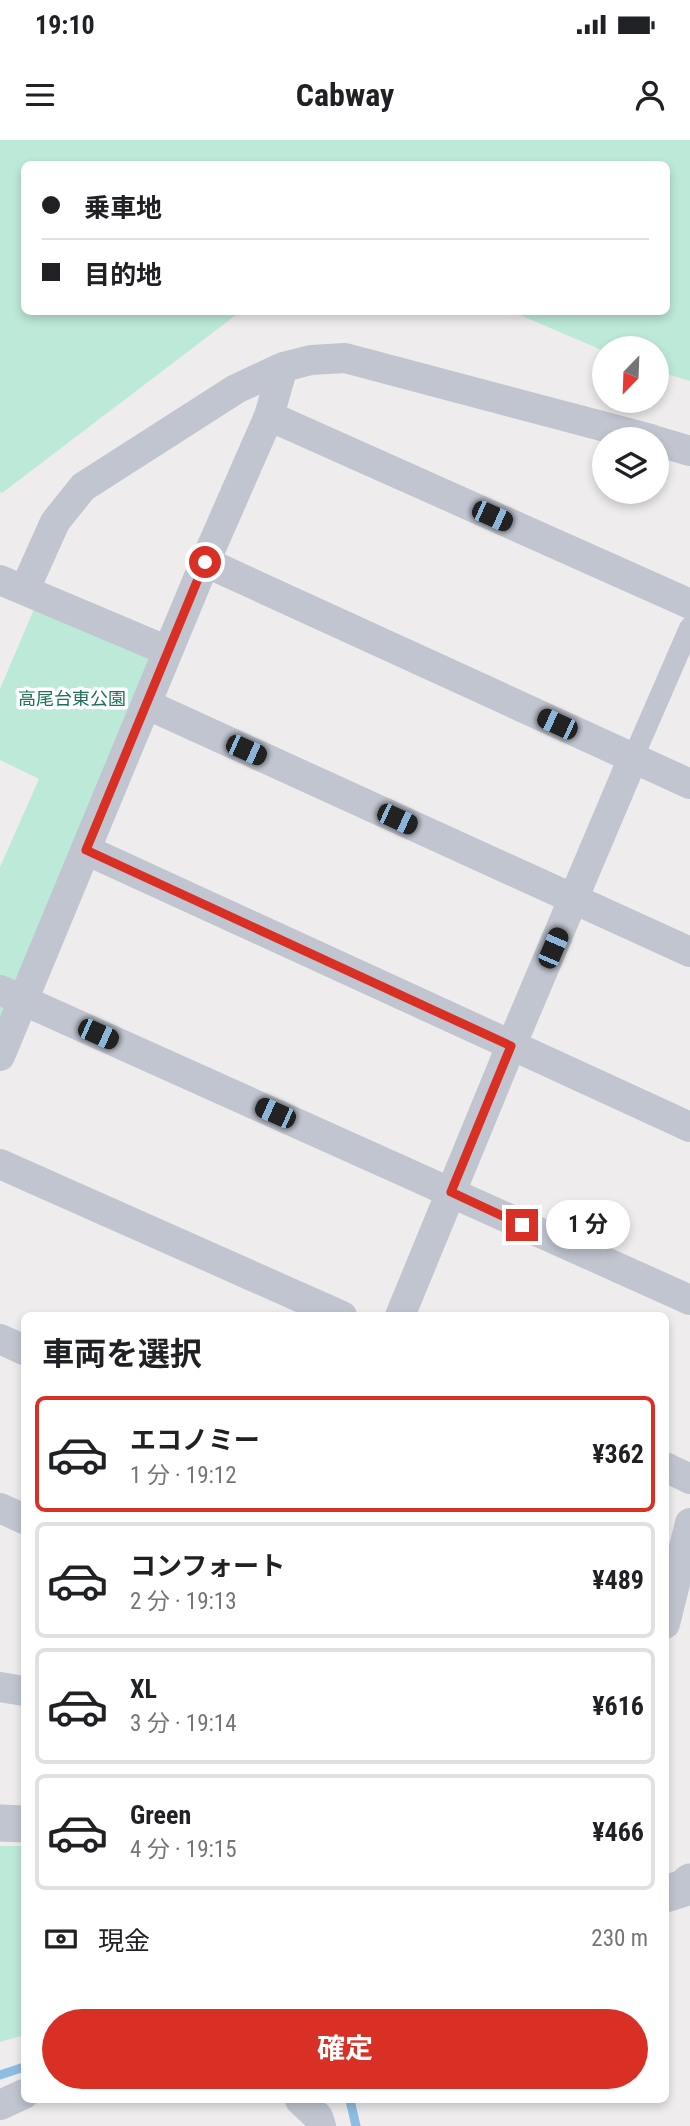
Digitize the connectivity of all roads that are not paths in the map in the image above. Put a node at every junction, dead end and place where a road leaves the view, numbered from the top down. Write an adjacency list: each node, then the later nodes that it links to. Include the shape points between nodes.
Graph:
1 (284, 367): 2 (street); 3 (street, via 345,358); 7 (street, via 236,389 83,487)
2 (269, 416): 6 (street); 8 (street)
3 (606, 427)
4 (669, 445): 5 (street)
5 (690, 451)
6 (205, 562): 10 (street); 12 (street)
7 (12, 584): 10 (street)
8 (690, 604)
9 (690, 627): 12 (street)
10 (168, 651): 11 (street)
11 (146, 704): 14 (street); 15 (street)
12 (633, 758): 13 (street); 15 (street)
13 (690, 784)
14 (86, 850): 17 (street); 18 (street)
15 (574, 899): 16 (street); 18 (street)
16 (690, 952)
17 (11, 995): 19 (street); 22 (street)
18 (511, 1046): 20 (street); 22 (street)
19 (0, 1056)
20 (690, 1126)
21 (0, 1164): 24 (street)
22 (451, 1192): 23 (street); 25 (street)
23 (690, 1300)
24 (333, 1312)
25 (402, 1312)
26 (0, 1339): 27 (street)
27 (21, 1349)
28 (669, 1469): 29 (street)
29 (690, 1479)
30 (0, 1508): 31 (street)
31 (21, 1518)
32 (690, 1523): 33 (street)
33 (669, 1608)
34 (669, 1630): 35 (street)
35 (690, 1635)
36 (0, 1687): 37 (street)
37 (21, 1690)
38 (0, 1823): 39 (street)
39 (21, 1824)
40 (690, 1882): 41 (street)
41 (669, 1894)
42 (21, 2095): 44 (street)
43 (303, 2103): 45 (street)
44 (0, 2105)
45 (321, 2126)

